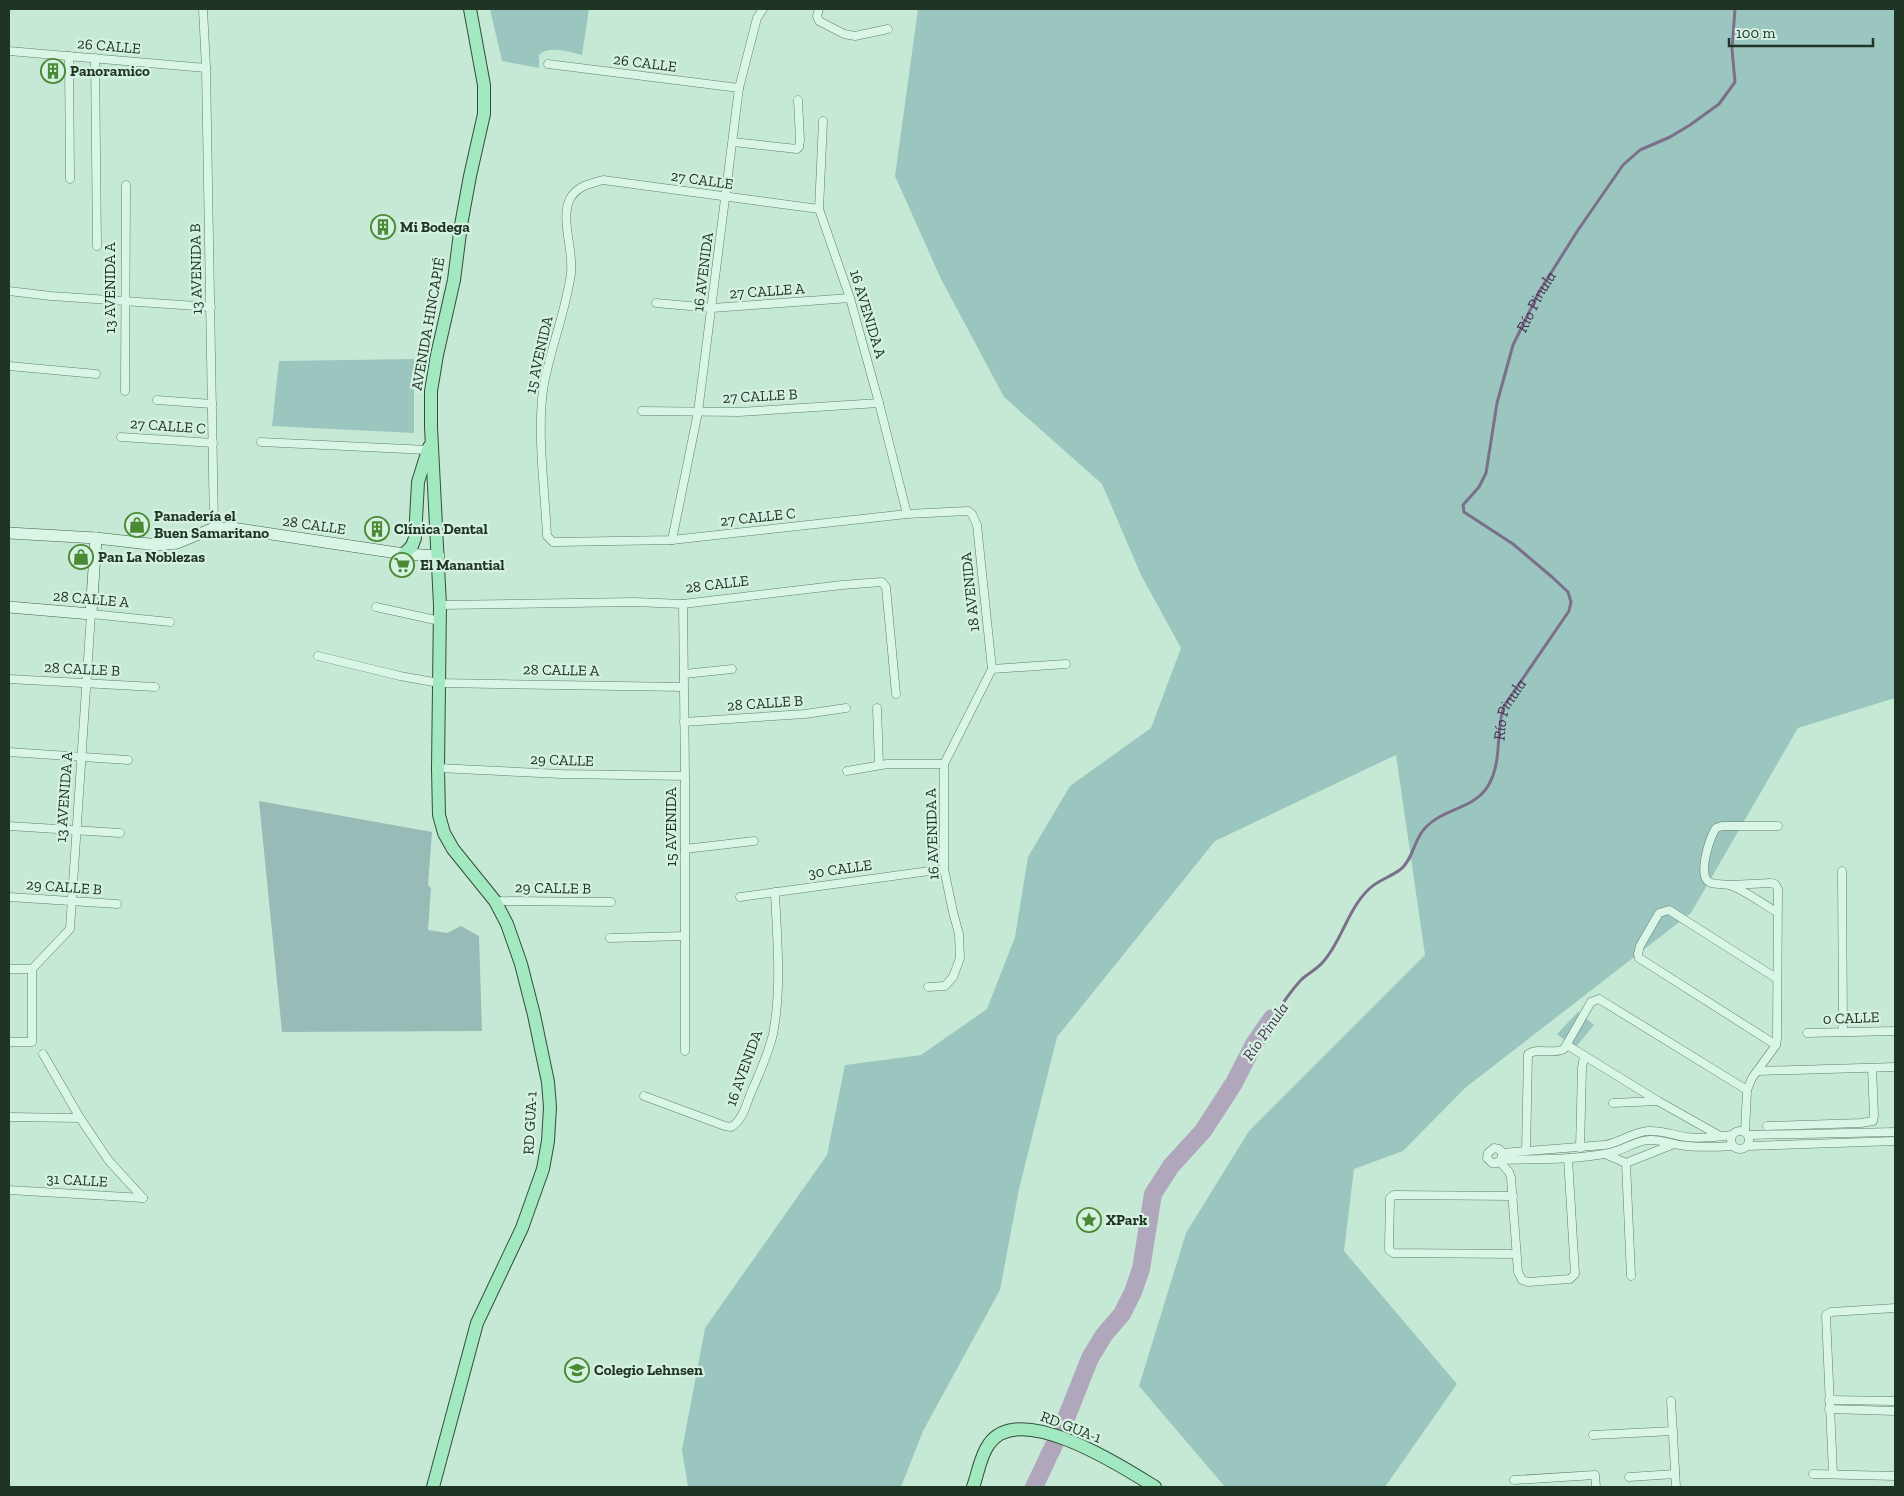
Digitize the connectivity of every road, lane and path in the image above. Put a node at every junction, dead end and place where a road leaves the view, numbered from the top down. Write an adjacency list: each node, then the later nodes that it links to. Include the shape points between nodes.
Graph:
1 (203, 9): 10 (street, 13 AVENIDA B)
2 (470, 9): 35 (main road, AVENIDA HINCAPIÉ, via 484,85 484,114 437,355 431,391)
3 (763, 9): 11 (street, 16 AVENIDA, via 757,18)
4 (819, 9): 5 (street, via 819,21 844,34 855,36)
5 (888, 29)
6 (9, 51): 7 (street, 26 CALLE)
7 (69, 56): 8 (street, 26 CALLE); 15 (street)
8 (95, 58): 10 (street, 26 CALLE); 20 (street, 13 AVENIDA A)
9 (548, 64): 11 (street, 26 CALLE)
10 (206, 68): 25 (street, 13 AVENIDA B)
11 (739, 88): 14 (street, 16 AVENIDA)
12 (798, 100): 14 (street, via 800,140 797,149)
13 (823, 121): 19 (street, 16 AVENIDA A)
14 (733, 142): 18 (street, 16 AVENIDA)
15 (70, 179)
16 (582, 185): 18 (street, 27 CALLE, via 603,180); 44 (street, 15 AVENIDA, via 566,210 572,270 544,384 541,409)
17 (126, 186): 23 (street, 13 AVENIDA A)
18 (726, 197): 19 (street, 27 CALLE); 26 (street, 16 AVENIDA)
19 (819, 209): 22 (street, 16 AVENIDA A)
20 (97, 246)
21 (9, 291): 23 (street)
22 (850, 298): 26 (street, 27 CALLE A); 31 (street, 16 AVENIDA A)
23 (125, 301): 25 (street); 29 (street, 13 AVENIDA A)
24 (656, 303): 26 (street, 27 CALLE A)
25 (210, 308): 32 (street, 13 AVENIDA B)
26 (712, 308): 34 (street, 16 AVENIDA)
27 (9, 366): 28 (street)
28 (96, 374)
29 (125, 391)
30 (157, 400): 32 (street)
31 (880, 403): 34 (street, 27 CALLE B); 40 (street, 16 AVENIDA A)
32 (212, 404): 38 (street, 13 AVENIDA B)
33 (642, 411): 34 (street, 27 CALLE B)
34 (698, 412): 46 (street, 16 AVENIDA)
35 (431, 430): 39 (main road); 48 (main road, AVENIDA HINCAPIÉ)
36 (121, 437): 38 (street, 27 CALLE C)
37 (261, 442): 39 (street)
38 (213, 443): 42 (street, 13 AVENIDA B)
39 (428, 450): 47 (main road, via 418,482 415,538)
40 (908, 514): 41 (street, 27 CALLE C, via 964,510); 46 (street, 27 CALLE C)
41 (972, 514): 59 (street, 18 AVENIDA, via 977,525)
42 (214, 528): 45 (main road, 28 CALLE, via 170,544); 47 (main road, 28 CALLE)
43 (9, 533): 45 (main road, 28 CALLE)
44 (547, 536): 46 (street, 27 CALLE C, via 553,542)
45 (96, 538): 53 (main road, 13 AVENIDA A)
46 (672, 540)
47 (404, 554): 48 (main road, 28 CALLE)
48 (439, 556): 50 (main road, AVENIDA HINCAPIÉ)
49 (683, 604): 50 (street, 28 CALLE); 60 (street, 15 AVENIDA); 66 (street, 28 CALLE, via 882,582 886,587)
50 (440, 605): 54 (main road, AVENIDA HINCAPIÉ)
51 (9, 607): 53 (main road, 28 CALLE A)
52 (376, 607): 54 (street)
53 (91, 614): 55 (street, 28 CALLE A); 62 (street, 13 AVENIDA A)
54 (440, 620): 63 (main road, AVENIDA HINCAPIÉ)
55 (170, 622)
56 (318, 656): 63 (street, 28 CALLE A)
57 (1066, 664): 59 (street)
58 (732, 669): 60 (street)
59 (992, 669): 73 (street, 16 AVENIDA A)
60 (684, 674): 65 (street, 15 AVENIDA)
61 (9, 679): 62 (street, 28 CALLE B)
62 (86, 683): 64 (street, 28 CALLE B); 71 (street, 13 AVENIDA A)
63 (439, 683): 65 (street, 28 CALLE A); 75 (main road, AVENIDA HINCAPIÉ)
64 (155, 687)
65 (683, 687): 69 (street, 15 AVENIDA)
66 (896, 694)
67 (846, 708): 69 (street, 28 CALLE B)
68 (877, 708): 74 (street)
69 (684, 722): 77 (street, 15 AVENIDA)
70 (9, 752): 71 (street)
71 (82, 757): 72 (street); 80 (street, 13 AVENIDA A)
72 (128, 760)
73 (944, 764): 74 (street); 84 (street, 16 AVENIDA A)
74 (879, 765): 76 (street)
75 (438, 768): 77 (street, 29 CALLE); 91 (main road, RD GUA-1, via 439,815 444,833)
76 (847, 771)
77 (685, 776): 83 (street, 15 AVENIDA)
78 (9, 826): 80 (street)
79 (1778, 826): 86 (street, via 1716,828 1708,843 1705,874 1711,883)
80 (77, 830): 81 (street); 90 (street, 13 AVENIDA A)
81 (120, 833)
82 (754, 841): 83 (street)
83 (685, 849): 95 (street, 15 AVENIDA)
84 (944, 869): 87 (street, 30 CALLE); 100 (street, 16 AVENIDA A, via 959,934 960,958 953,977 945,986)
85 (1842, 871): 102 (street)
86 (1730, 885): 94 (street); 94 (street, via 1775,884 1778,889)
87 (775, 892): 89 (street, 30 CALLE); 114 (street, 16 AVENIDA, via 778,958 773,1034 739,1120 731,1127 725,1126)
88 (9, 897): 90 (street, 29 CALLE B)
89 (740, 897)
90 (73, 900): 93 (street, 29 CALLE B); 97 (street, 13 AVENIDA A, via 70,929)
91 (495, 901): 92 (street, 29 CALLE B); 151 (main road, RD GUA-1, via 521,964 534,1015 548,1082 548,1140 543,1169 522,1228 477,1323)
92 (610, 902)
93 (117, 904)
94 (1777, 912): 99 (street)
95 (685, 936): 96 (street); 107 (street, 15 AVENIDA)
96 (610, 938)
97 (32, 968): 98 (street); 104 (street, via 32,1042)
98 (9, 969)
99 (1776, 978): 106 (street); 106 (street, via 1669,910 1659,913 1638,950 1639,958)
100 (928, 987)
101 (1895, 1031): 102 (street, 0 CALLE)
102 (1844, 1032): 103 (street, 0 CALLE)
103 (1807, 1033)
104 (9, 1042)
105 (1567, 1045): 109 (street); 113 (street, via 1592,1002 1599,999); 128 (street, via 1560,1051 1528,1054)
106 (1776, 1045): 112 (street)
107 (685, 1051)
108 (43, 1054): 118 (street)
109 (1584, 1056): 115 (street); 127 (street)
110 (1895, 1067): 111 (street)
111 (1872, 1068): 112 (street); 119 (street, via 1873,1121)
112 (1758, 1070): 113 (street)
113 (1747, 1090): 121 (street)
114 (644, 1096)
115 (1658, 1101): 116 (street); 122 (street)
116 (1613, 1103)
117 (9, 1117): 118 (street)
118 (80, 1118): 133 (street, 31 CALLE, via 109,1161 143,1198)
119 (1766, 1126)
120 (1895, 1132): 121 (street)
121 (1741, 1133): 122 (street); 125 (street, via 1730,1140); 126 (street, via 1749,1142)
122 (1721, 1136): 127 (street, via 1687,1137 1649,1131 1632,1134 1610,1144)
123 (1895, 1141): 126 (street)
124 (1674, 1144): 125 (street); 129 (street, via 1664,1140 1642,1140); 132 (street)
125 (1733, 1146): 126 (street, via 1741,1149)
126 (1747, 1146)
127 (1580, 1148): 128 (street)
128 (1526, 1151): 130 (street)
129 (1605, 1154): 131 (street); 132 (street)
130 (1501, 1158): 131 (street); 134 (street, via 1509,1172)
131 (1568, 1158): 135 (street, via 1573,1277 1525,1281 1519,1276)
132 (1626, 1163): 136 (street)
133 (9, 1190)
134 (1512, 1196): 135 (street); 135 (street, via 1394,1195 1390,1198 1389,1250 1393,1253)
135 (1516, 1254)
136 (1630, 1276)
137 (1895, 1308): 138 (street, via 1831,1312 1826,1316)
138 (1829, 1400): 140 (street); 141 (street)
139 (1671, 1401): 143 (street)
140 (1895, 1401)
141 (1829, 1409): 142 (street); 147 (street)
142 (1895, 1410)
143 (1673, 1431): 144 (street); 145 (street)
144 (1593, 1435)
145 (1675, 1474): 149 (street); 155 (street)
146 (1813, 1474): 147 (street)
147 (1833, 1474): 148 (street)
148 (1895, 1476)
149 (1629, 1477)
150 (1514, 1480): 154 (street, via 1595,1475)
151 (433, 1487)
152 (973, 1487): 153 (main road, RD GUA-1, via 988,1444 997,1436 1018,1428 1056,1436 1108,1458)
153 (1156, 1487)
154 (1596, 1487)
155 (1676, 1487)

